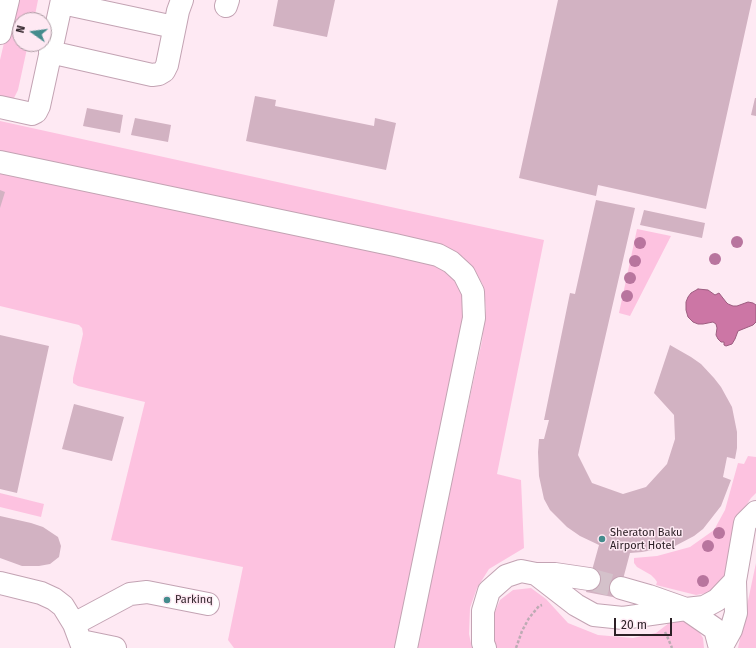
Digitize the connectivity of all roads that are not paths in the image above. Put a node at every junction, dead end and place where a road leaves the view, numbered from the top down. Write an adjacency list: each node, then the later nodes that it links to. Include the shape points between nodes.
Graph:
1 (8, 0): 5 (lane)
2 (182, 0): 4 (lane)
3 (62, 1): 4 (lane); 6 (lane)
4 (174, 27): 7 (lane, via 167,65 159,74 152,75)
5 (0, 33)
6 (52, 44)
7 (50, 52): 8 (lane, via 36,112 32,114)
8 (0, 107)
9 (0, 162): 20 (lane, via 438,255 451,262 464,274 473,292 474,318)
10 (756, 512): 13 (lane, via 745,523)
11 (536, 574): 12 (lane); 17 (lane, via 576,605 594,615 623,618); 21 (lane, via 521,571 506,576 489,591 483,611)
12 (590, 579)
13 (735, 581): 17 (lane, via 717,600 704,607); 22 (lane, via 736,613 731,630)
14 (0, 583): 18 (lane, via 41,593 54,599 63,606)
15 (621, 588): 17 (lane)
16 (208, 604): 18 (lane, via 147,592 130,594)
17 (686, 609): 22 (lane, via 715,630)
18 (79, 638): 19 (lane)
19 (115, 648)
20 (406, 648)
21 (485, 648)
22 (721, 648)

